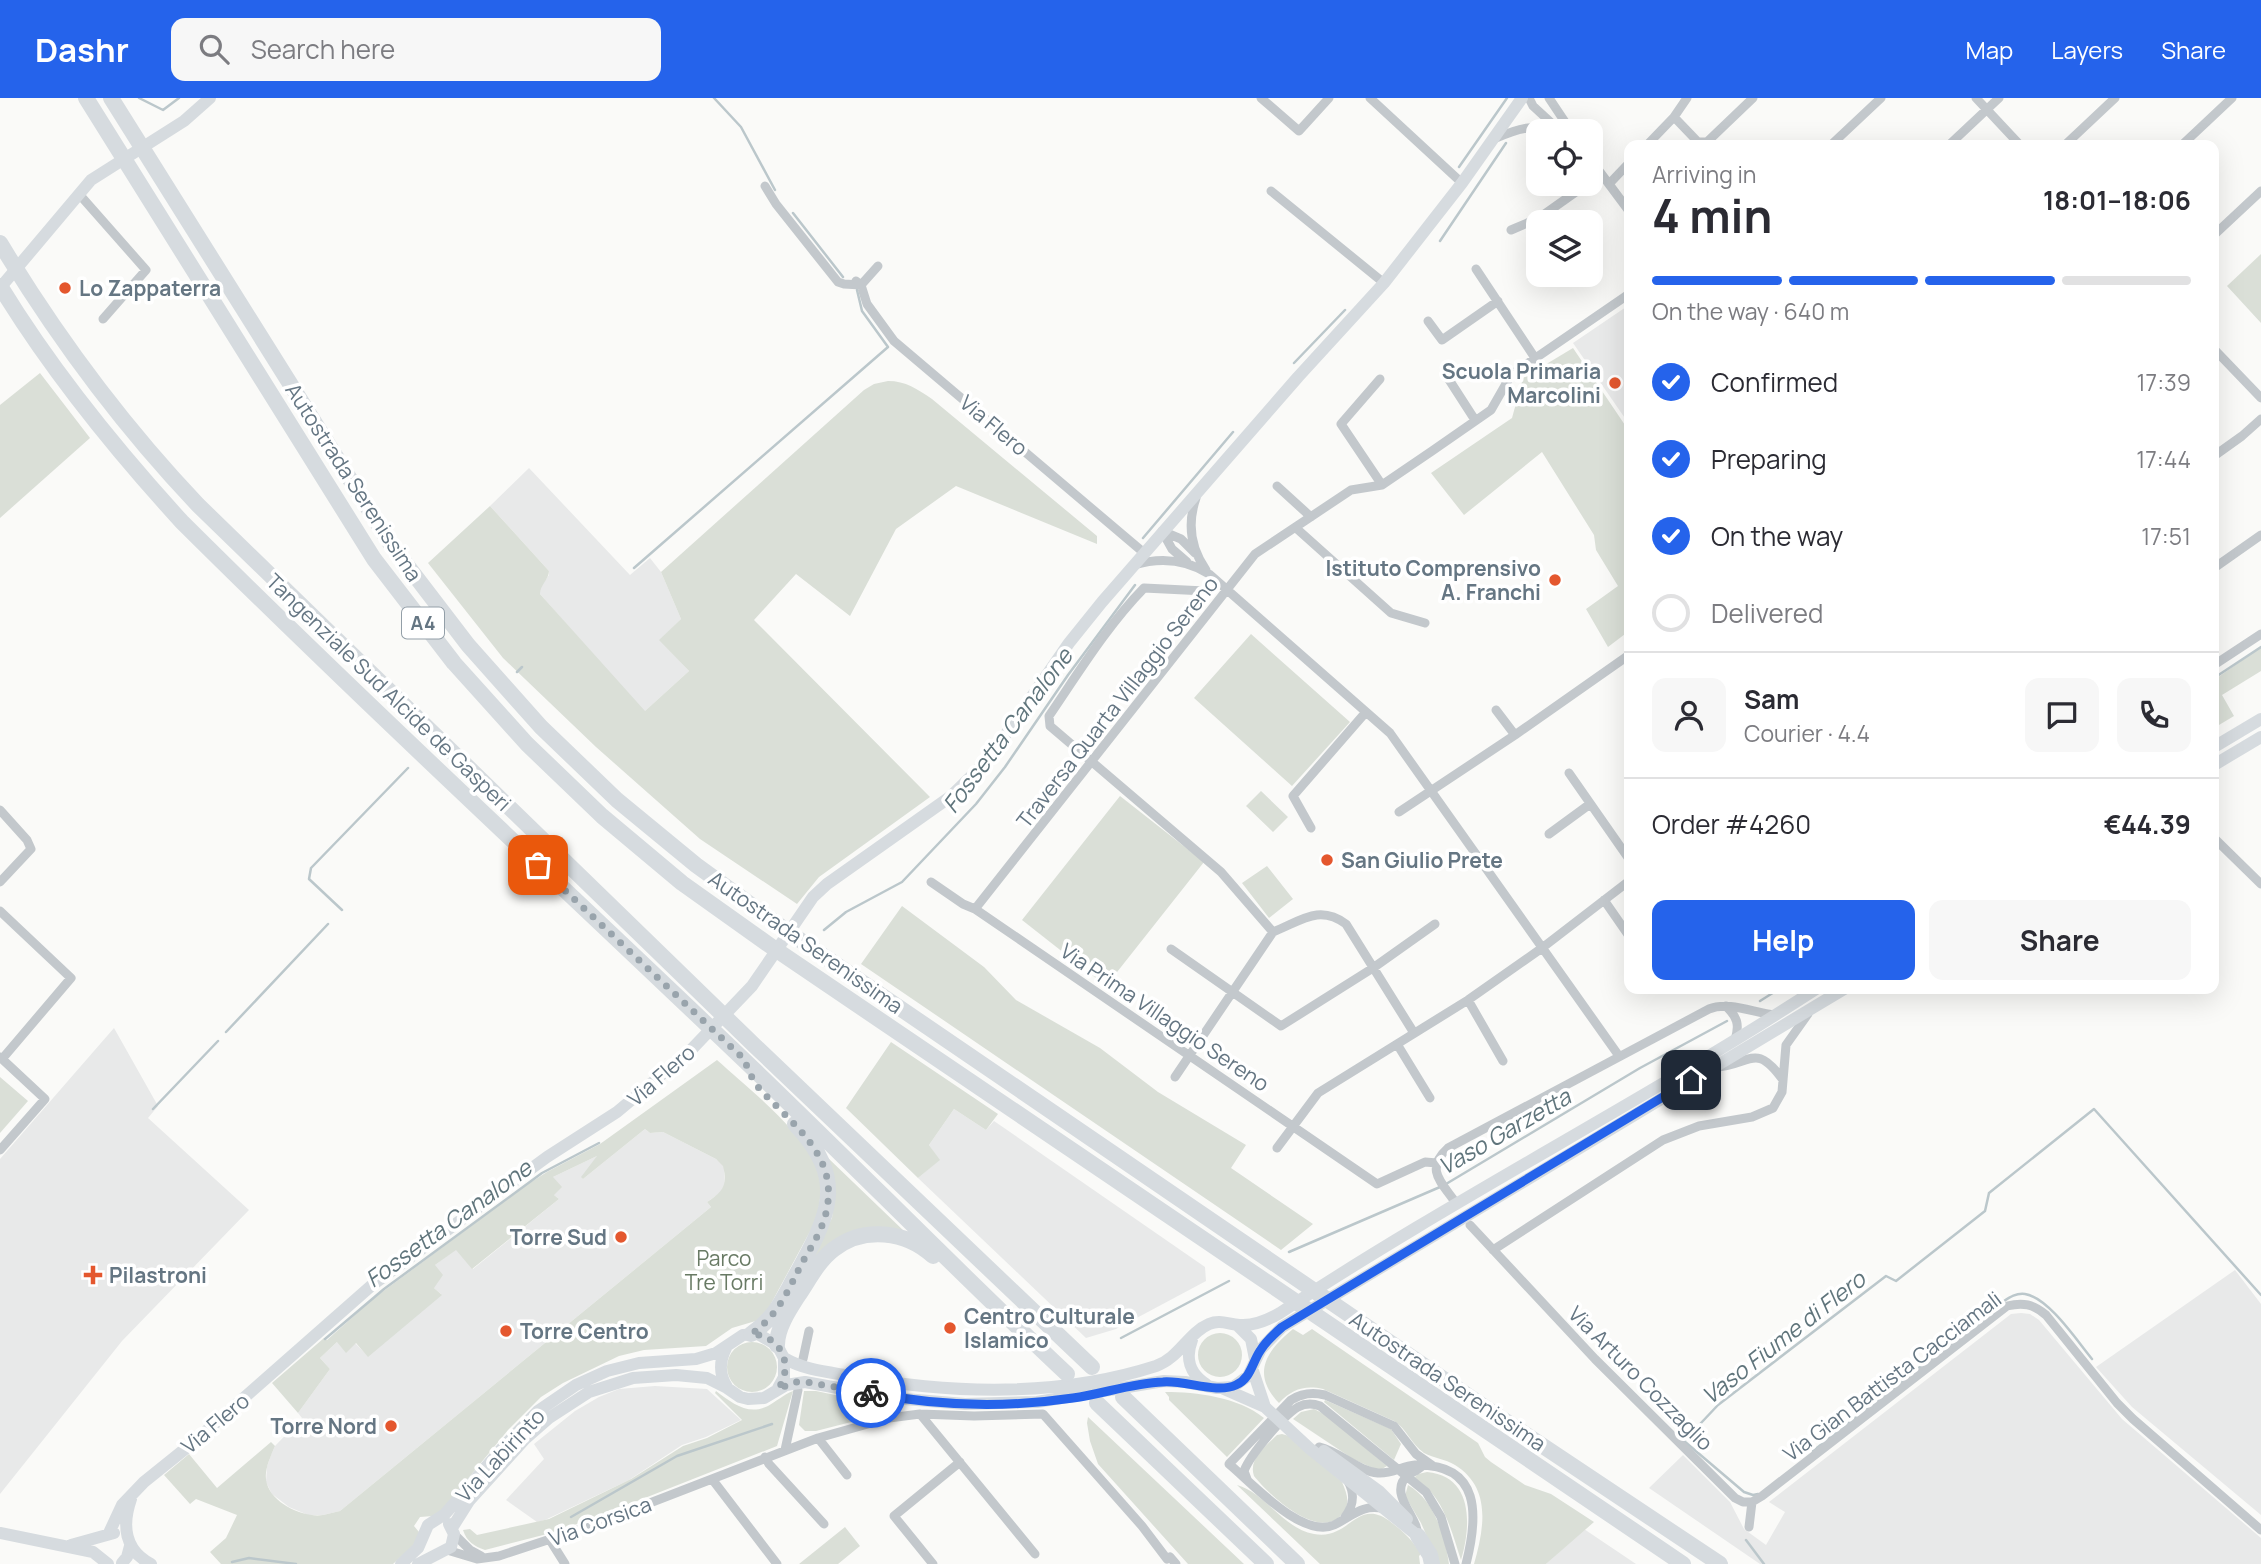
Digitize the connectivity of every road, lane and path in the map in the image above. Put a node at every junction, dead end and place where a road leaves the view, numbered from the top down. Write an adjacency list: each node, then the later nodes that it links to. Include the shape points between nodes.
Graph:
1 (86, 98): 204 (highway, Autostrada Serenissima / A4, via 374,559 454,663 583,799 682,883 772,947)
2 (111, 98): 205 (highway, Autostrada Serenissima / A4, via 390,543 467,645 607,791 696,865 784,929)
3 (210, 98): 38 (street, via 184,121 91,180)
4 (1261, 98): 5 (street, via 1299,131)
5 (1329, 98)
6 (1370, 98): 33 (street)
7 (1522, 98): 22 (street, Via Flero)
8 (1529, 98): 19 (street)
9 (1687, 98): 18 (street)
10 (1753, 98): 25 (street)
11 (1881, 98): 26 (street)
12 (1976, 98): 17 (street)
13 (1999, 98): 17 (street)
14 (2115, 98): 29 (street)
15 (2232, 98): 30 (street)
16 (1550, 99): 20 (street)
17 (1987, 110): 27 (street); 28 (street)
18 (1674, 117): 23 (street); 24 (street)
19 (1548, 119)
20 (1563, 119)
21 (1526, 128): 22 (street)
22 (1492, 139): 33 (street, Via Flero)
23 (1652, 140)
24 (1697, 140)
25 (1709, 140)
26 (1836, 140)
27 (1954, 140)
28 (2015, 140)
29 (2070, 140)
30 (2187, 140)
31 (1624, 168): 34 (street)
32 (1603, 175): 34 (street)
33 (1462, 183): 47 (street, Via Flero)
34 (1609, 184): 40 (street)
35 (765, 186): 46 (street, via 838,282)
36 (1271, 191): 47 (street)
37 (2261, 191): 42 (street)
38 (79, 194): 48 (street); 51 (street, via 146,270)
39 (1570, 196): 41 (street, via 1539,218)
40 (1624, 204)
41 (1511, 230)
42 (2219, 230)
43 (0, 243): 146 (highway, Tangenziale Sud Alcide de Gasperi, via 116,413 198,505)
44 (878, 266): 46 (street)
45 (1476, 269): 50 (street)
46 (859, 283): 68 (street, Via Flero, via 867,304 894,341)
47 (1384, 283): 63 (street, Via Flero)
48 (0, 287): 123 (highway, Tangenziale Sud Alcide de Gasperi, via 68,383 183,522 449,782)
49 (1624, 297): 54 (street, Traversa Quarta Villaggio Sereno)
50 (1498, 301): 52 (street, via 1442,340); 54 (street)
51 (103, 319)
52 (1428, 321)
53 (2219, 356): 57 (street)
54 (1535, 358): 59 (street, Traversa Quarta Villaggio Sereno, via 1510,375 1491,410)
55 (1446, 375): 59 (street)
56 (1380, 379): 61 (street, via 1341,424)
57 (2261, 398)
58 (2261, 419): 60 (street)
59 (1475, 420): 61 (street, Traversa Quarta Villaggio Sereno)
60 (2219, 452)
61 (1382, 485): 64 (street, Traversa Quarta Villaggio Sereno, via 1351,490)
62 (1277, 486): 64 (street)
63 (1199, 489): 66 (street, Via Flero); 69 (street, via 1190,528)
64 (1311, 517): 65 (street, Traversa Quarta Villaggio Sereno)
65 (1296, 528): 74 (street, Traversa Quarta Villaggio Sereno, via 1255,554); 76 (street, via 1391,613)
66 (1162, 531): 68 (street, Via Flero); 69 (street, via 1181,539); 70 (street, via 1172,549)
67 (2261, 535): 71 (street)
68 (1143, 552): 72 (street, Via Flero)
69 (1196, 554): 73 (street)
70 (1189, 564): 72 (street, via 1162,560); 73 (street)
71 (2219, 564)
72 (1131, 566): 169 (street, Via Flero, via 969,781 813,897 760,976 690,1051 617,1112 547,1157 371,1286)
73 (1209, 574): 74 (street)
74 (1228, 589): 81 (street); 87 (street, Traversa Quarta Villaggio Sereno)
75 (1205, 591): 87 (street, via 1144,588 1124,609 1049,716 1050,726)
76 (1425, 623)
77 (2261, 634): 79 (street)
78 (1624, 659): 83 (street)
79 (2219, 662)
80 (1496, 710): 83 (street)
81 (1366, 712): 89 (street, via 1390,733); 93 (street, via 1293,796)
82 (2261, 719): 85 (street)
83 (1515, 735): 89 (street)
84 (2261, 737): 86 (street)
85 (2219, 744)
86 (2219, 762)
87 (1092, 763): 102 (street, Traversa Quarta Villaggio Sereno); 106 (street, via 1221,872)
88 (1569, 773): 90 (street)
89 (1431, 792): 92 (street); 107 (street)
90 (1590, 804): 94 (street); 96 (street)
91 (0, 810): 97 (street, via 31,849)
92 (1399, 812)
93 (1311, 828)
94 (1549, 834)
95 (2219, 843): 99 (street)
96 (1624, 852)
97 (0, 882)
98 (931, 882): 102 (street, Via Prima Villaggio Sereno)
99 (2261, 884)
100 (1624, 885): 101 (street)
101 (1604, 900): 105 (street); 107 (street)
102 (975, 909): 120 (street, Via Prima Villaggio Sereno)
103 (0, 911): 122 (street, via 71,978)
104 (1436, 924): 109 (street)
105 (1624, 929)
106 (1273, 932): 109 (street, via 1315,915 1334,916 1346,924); 110 (street)
107 (1542, 948): 113 (street); 121 (street)
108 (1171, 949): 110 (street)
109 (1373, 968): 110 (street, via 1281,1026); 117 (street)
110 (1232, 992): 120 (street)
111 (1807, 994): 116 (street)
112 (1836, 994): 115 (street)
113 (1468, 1000): 117 (street); 124 (street)
114 (1726, 1006): 116 (street); 118 (street, via 1737,1018); 121 (street, via 1709,1009)
115 (1812, 1008): 125 (street); 127 (street, via 1786,1045)
116 (1775, 1015): 118 (street)
117 (1414, 1032): 119 (street)
118 (1735, 1040): 136 (street, via 1438,1215)
119 (1397, 1044): 128 (street); 129 (street, via 1318,1093)
120 (1189, 1055): 126 (street); 129 (street, Via Prima Villaggio Sereno)
121 (1619, 1056): 132 (street, via 1448,1148)
122 (1, 1058): 131 (street, via 45,1099)
123 (744, 1059): 137 (highway, Tangenziale Sud Alcide de Gasperi); 140 (highway, via 757,1086 807,1136 828,1185 826,1215 815,1240 772,1318)
124 (1503, 1060)
125 (1713, 1067): 127 (street, via 1756,1058 1773,1066); 136 (street, via 1446,1227)
126 (1175, 1077)
127 (1783, 1080): 135 (street, via 1779,1100 1764,1114 1699,1126 1662,1140)
128 (1430, 1098)
129 (1292, 1126): 130 (street); 132 (street, Via Prima Villaggio Sereno, via 1377,1184 1425,1162)
130 (1276, 1148)
131 (0, 1150)
132 (1437, 1163): 133 (street, via 1439,1180)
133 (1453, 1199)
134 (1470, 1225): 135 (street, Via Arturo Cozzaglio)
135 (1493, 1250): 170 (street, Via Arturo Cozzaglio, via 1735,1498)
136 (1340, 1284): 138 (street, via 1268,1320); 145 (street, via 1269,1339)
137 (991, 1303): 143 (highway, via 915,1243 898,1236 856,1237 834,1249 817,1267 777,1336); 147 (highway, Tangenziale Sud Alcide de Gasperi)
138 (1237, 1325): 141 (street, via 1215,1322); 145 (street, via 1251,1339)
139 (809, 1332): 144 (street)
140 (751, 1334): 142 (street, Via Labirinto); 143 (street, via 765,1336)
141 (1195, 1334): 144 (street, via 1160,1364 1054,1386 972,1391 900,1384); 149 (street, via 1189,1364 1197,1378)
142 (726, 1348): 150 (street, via 720,1373); 173 (street, Via Labirinto, via 696,1359 617,1367 576,1385 527,1422)
143 (781, 1351): 144 (street); 152 (street, via 784,1377)
144 (802, 1364)
145 (1254, 1364): 151 (street, via 1241,1382); 155 (street)
146 (1092, 1367)
147 (1067, 1374)
148 (799, 1385): 149 (street, via 965,1404 1037,1402 1164,1381); 152 (street, Via Labirinto); 160 (street)
149 (1210, 1387): 151 (street)
150 (727, 1388): 152 (street, Via Labirinto, via 756,1400); 177 (street, Via Labirinto, via 707,1378 676,1375 633,1378 589,1392 525,1439 469,1501)
151 (1224, 1388): 155 (street)
152 (778, 1389)
153 (1123, 1397): 186 (highway)
154 (1097, 1403): 198 (highway)
155 (1268, 1409): 157 (street)
156 (920, 1414): 158 (street, Via Corsica); 162 (street); 190 (street, Via Corsica, via 1043,1414)
157 (1294, 1432): 159 (street); 168 (street)
158 (818, 1438): 160 (street, Via Corsica); 165 (street)
159 (1319, 1447): 164 (street, via 1371,1472); 180 (street, via 1379,1491)
160 (785, 1450): 161 (street, Via Corsica)
161 (765, 1457): 166 (street, Via Corsica); 174 (street)
162 (960, 1462): 187 (street); 197 (street, via 894,1516)
163 (1433, 1466): 164 (street); 167 (street, via 1389,1423 1313,1393 1291,1400 1229,1464); 203 (street, via 1453,1474 1470,1496 1474,1524)
164 (1408, 1470): 180 (street, via 1402,1498)
165 (847, 1475)
166 (712, 1479): 182 (street, Via Corsica); 196 (street)
167 (1247, 1479): 172 (street, via 1290,1516 1311,1527 1326,1527); 202 (street, via 1244,1471 1251,1458 1292,1412 1305,1404 1320,1405 1426,1492 1441,1517)
168 (1348, 1479): 171 (street); 172 (street, via 1353,1501)
169 (132, 1494): 179 (street, Via Flero); 183 (street, via 126,1519)
170 (1752, 1502): 175 (street); 176 (street, Via Gian Battista Cacciamali, via 2007,1306 2020,1303 2046,1315 2117,1403)
171 (1386, 1510): 172 (street, via 1368,1507); 180 (street)
172 (1345, 1517)
173 (435, 1521): 177 (street, via 445,1522); 181 (street, via 426,1527)
174 (824, 1524)
175 (1749, 1527)
176 (2261, 1530)
177 (453, 1531): 185 (street, via 453,1542); 188 (street, via 470,1550)
178 (0, 1533): 184 (street)
179 (105, 1536): 183 (street, via 118,1533); 184 (street); 189 (street, via 97,1548)
180 (1418, 1536): 201 (highway)
181 (423, 1539): 185 (street, Via Corsica, via 428,1548); 193 (street)
182 (550, 1540): 188 (street, Via Corsica); 195 (street)
183 (128, 1542): 191 (street); 192 (street)
184 (63, 1547): 189 (street, via 93,1552)
185 (442, 1551): 188 (street, Via Corsica); 194 (street)
186 (1285, 1552): 199 (highway); 200 (highway)
187 (1035, 1554)
188 (486, 1558)
189 (104, 1560)
190 (1169, 1562)
191 (122, 1564)
192 (151, 1564)
193 (401, 1564)
194 (418, 1564)
195 (565, 1564)
196 (777, 1564)
197 (933, 1564)
198 (1266, 1564)
199 (1297, 1564)
200 (1306, 1564)
201 (1432, 1564)
202 (1455, 1564)
203 (1466, 1564)
204 (1683, 1564)
205 (1720, 1564)

